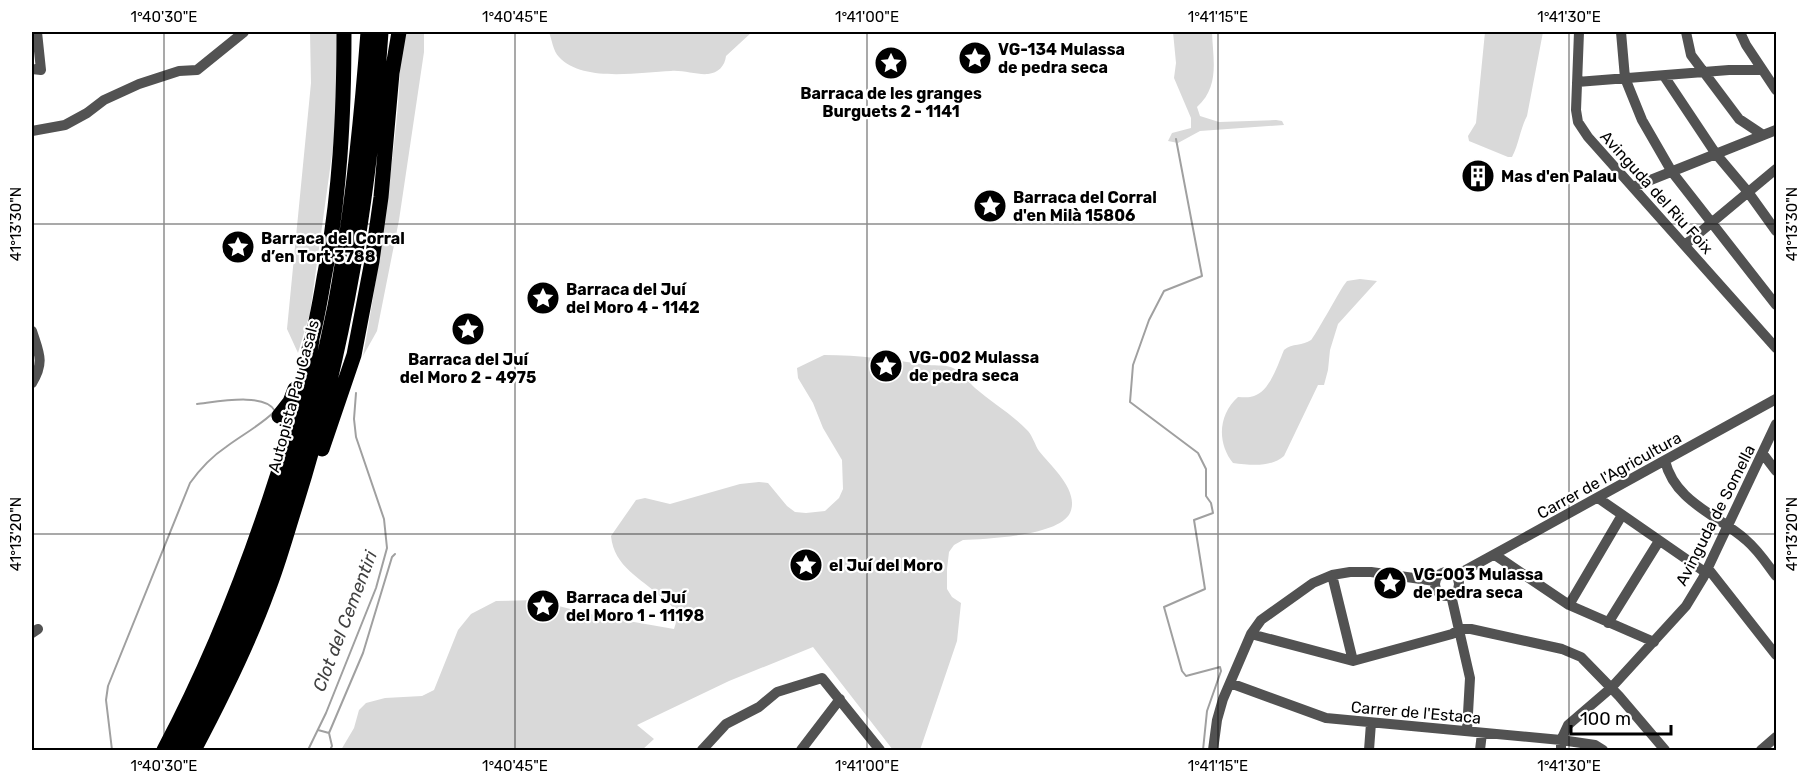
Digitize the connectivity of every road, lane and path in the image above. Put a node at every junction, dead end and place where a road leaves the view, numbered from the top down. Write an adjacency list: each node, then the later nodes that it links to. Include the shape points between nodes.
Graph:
1 (37, 32): 13 (street, via 41,70)
2 (244, 32): 22 (street, via 197,70 179,71 140,84 104,100 65,125)
3 (344, 32): 28 (highway)
4 (354, 32): 28 (highway)
5 (368, 32): 73 (highway, Autopista Pau Casals, via 351,208 313,400 258,577)
6 (381, 32): 47 (highway, Autopista Pau Casals, via 370,164 355,265 330,384)
7 (392, 32): 16 (highway)
8 (399, 32): 16 (highway)
9 (1579, 32): 19 (street, Avinguda del Riu Foix)
10 (1621, 32): 18 (street)
11 (1686, 32): 15 (street, via 1691,56)
12 (1740, 32): 14 (street)
13 (32, 69)
14 (1762, 70): 15 (street); 20 (street)
15 (1704, 72): 17 (street); 24 (street, via 1739,118)
16 (392, 73): 47 (highway, via 381,197 354,356 300,509)
17 (1664, 76): 18 (street); 25 (street)
18 (1625, 78): 19 (street); 27 (street, via 1642,120)
19 (1577, 82): 29 (street, Avinguda del Riu Foix, via 1578,122)
20 (1776, 90)
21 (32, 118): 22 (street)
22 (35, 130)
23 (1776, 130): 24 (street)
24 (1763, 135): 25 (street)
25 (1716, 154): 27 (street); 30 (street)
26 (1776, 169): 30 (street)
27 (1672, 172): 29 (street); 31 (street)
28 (339, 180): 36 (highway)
29 (1634, 187): 33 (street, Avinguda del Riu Foix)
30 (1748, 192): 31 (street); 32 (street)
31 (1712, 222): 33 (street); 34 (street)
32 (1776, 231)
33 (1686, 244): 37 (street, Avinguda del Riu Foix)
34 (1776, 305)
35 (32, 331): 38 (street, via 40,356 39,371)
36 (312, 340): 40 (highway, via 290,402); 72 (highway, via 282,463 246,568 202,677)
37 (1776, 348)
38 (32, 383)
39 (1775, 402): 43 (street, Carrer de l'Agricultura)
40 (279, 416)
41 (1776, 424): 42 (street, Avinguda de Somella)
42 (1763, 454): 44 (street); 48 (street, Avinguda de Somella)
43 (1665, 461): 45 (street, Carrer de l'Agricultura); 48 (street, via 1683,494)
44 (1776, 471)
45 (1598, 498): 46 (street); 50 (street, Carrer de l'Agricultura)
46 (1622, 515): 49 (street); 57 (street)
47 (290, 524): 74 (highway, Autopista Pau Casals, via 268,591)
48 (1728, 526): 51 (street, Avinguda de Somella); 54 (street, via 1748,541)
49 (1659, 541): 51 (street); 58 (street)
50 (1495, 555): 53 (street, Carrer de l'Agricultura); 57 (street)
51 (1706, 571): 61 (street, Avinguda de Somella, via 1686,606); 62 (street, via 1710,571)
52 (1332, 575): 55 (street, via 1371,572); 60 (street, via 1313,583 1261,620); 63 (street)
53 (1455, 576): 55 (street, via 1443,572); 56 (street, via 1458,586)
54 (1776, 576)
55 (1435, 581): 56 (street, via 1439,592)
56 (1451, 595): 59 (street)
57 (1569, 605): 58 (street)
58 (1608, 623): 61 (street)
59 (1460, 629): 63 (street); 65 (street, via 1471,628 1562,649 1581,657); 68 (street, via 1470,678)
60 (1251, 634): 63 (street); 64 (street)
61 (1654, 642): 65 (street, Avinguda de Somella)
62 (1776, 655)
63 (1353, 661)
64 (1230, 683): 67 (street, Carrer de l'Estaca, via 1326,718); 78 (street, via 1217,720)
65 (1611, 688): 71 (street, Avinguda de Somella, via 1568,725); 82 (street)
66 (840, 699): 75 (street, via 822,678 777,692 759,707 726,724); 76 (street); 77 (street)
67 (1371, 723): 68 (street, Carrer de l'Estaca); 79 (street)
68 (1467, 731): 69 (street, Carrer de l'Estaca)
69 (1482, 733): 71 (street, Carrer de l'Estaca); 80 (street)
70 (1776, 737): 83 (street)
71 (1561, 745): 81 (street, Carrer de l'Estaca, via 1595,745)
72 (164, 750)
73 (180, 750)
74 (194, 750)
75 (702, 750)
76 (801, 750)
77 (879, 750)
78 (1213, 750)
79 (1369, 750)
80 (1480, 750)
81 (1603, 750)
82 (1665, 750)
83 (1761, 750)

